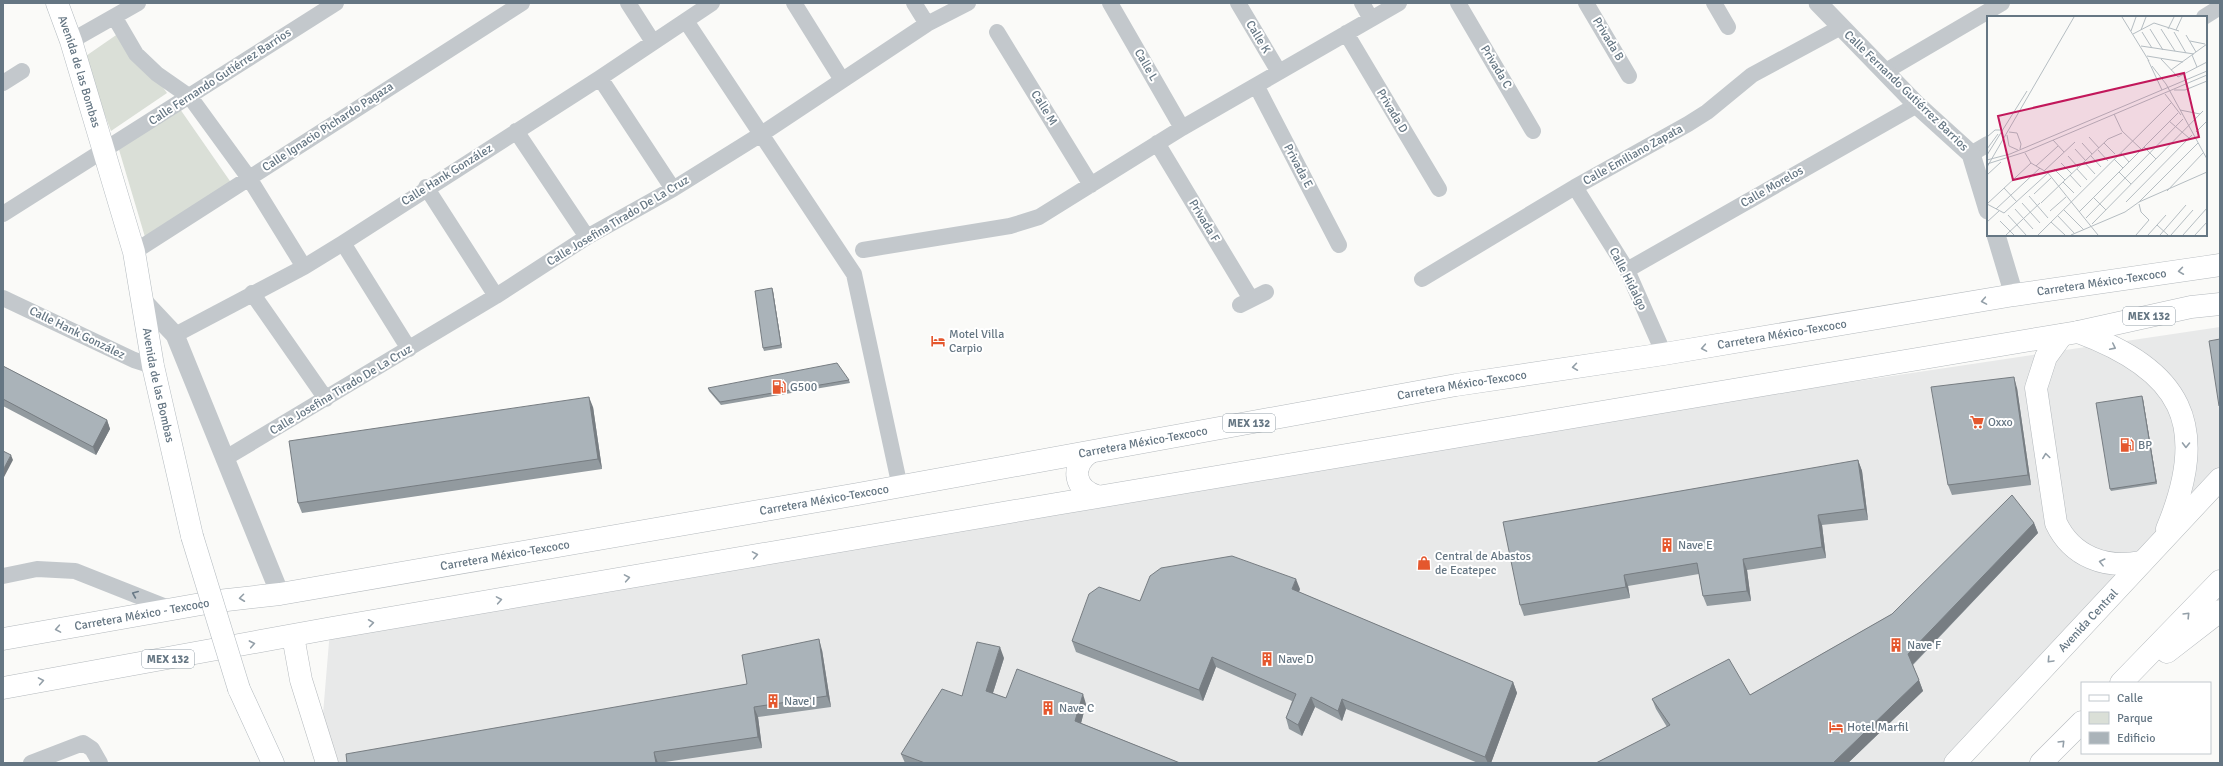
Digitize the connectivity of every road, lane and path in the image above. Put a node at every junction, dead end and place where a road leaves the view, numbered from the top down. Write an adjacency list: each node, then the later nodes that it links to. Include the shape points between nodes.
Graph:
1 (56, 3): 29 (main road, Avenida de las Bombas)
2 (138, 3): 21 (street)
3 (336, 3): 39 (street, Calle Fernando Gutiérrez Barrios)
4 (522, 3): 49 (street, Calle Ignacio Pichardo Pagaza)
5 (628, 3): 30 (street)
6 (712, 3): 23 (street, Calle Hank González)
7 (794, 3): 36 (street)
8 (914, 3): 24 (street)
9 (968, 3): 24 (street, Calle Josefina Tirado De La Cruz)
10 (1110, 3): 41 (street, Calle L)
11 (1238, 3): 33 (street, Calle K)
12 (1362, 3): 22 (street)
13 (1399, 3): 22 (street)
14 (1458, 3): 43 (street, Privada C)
15 (1586, 3): 34 (street, Privada B)
16 (1714, 3): 25 (street)
17 (1818, 3): 26 (street, Calle Fernando Gutiérrez Barrios)
18 (2002, 3): 32 (street)
19 (2220, 7): 20 (street)
20 (2206, 16)
21 (115, 18): 29 (street); 39 (street, via 136,54 157,74)
22 (1371, 20): 28 (street)
23 (686, 21): 30 (street, Calle Hank González); 44 (street)
24 (927, 24): 36 (street, Calle Josefina Tirado De La Cruz)
25 (1728, 27)
26 (1841, 27): 32 (street, Calle Fernando Gutiérrez Barrios); 51 (street, Calle Emiliano Zapata, via 1752,75 1707,112)
27 (997, 32): 50 (street, Calle M)
28 (1346, 33): 33 (street); 54 (street, Privada D)
29 (71, 41): 47 (main road, Avenida de las Bombas)
30 (653, 42): 35 (street, Calle Hank González)
31 (22, 71): 37 (street)
32 (1886, 71): 40 (street, Calle Fernando Gutiérrez Barrios)
33 (1278, 72): 38 (street)
34 (1630, 76)
35 (600, 78): 42 (street, Calle Hank González); 53 (street)
36 (842, 80): 44 (street, Calle Josefina Tirado De La Cruz)
37 (3, 83)
38 (1257, 87): 41 (street); 60 (street, Privada E)
39 (190, 97): 47 (street, Calle Fernando Gutiérrez Barrios); 49 (street)
40 (1917, 105): 48 (street, Calle Fernando Gutiérrez Barrios); 65 (street, Calle Morelos)
41 (1182, 128): 45 (street)
42 (516, 131): 52 (street, Calle Hank González); 57 (street)
43 (1533, 131)
44 (762, 133): 53 (street, Calle Josefina Tirado De La Cruz); 84 (street, via 854,274)
45 (1157, 143): 50 (street); 67 (street, Privada F, via 1246,302)
46 (1987, 145): 48 (street)
47 (104, 151): 56 (street, Calle Fernando Gutiérrez Barrios); 62 (main road, Avenida de las Bombas)
48 (1971, 154): 55 (street, Calle Fernando Gutiérrez Barrios)
49 (249, 178): 62 (street, Calle Ignacio Pichardo Pagaza); 64 (street)
50 (1091, 185): 61 (street, via 1039,217 1026,222)
51 (1575, 187): 65 (street, Calle Hidalgo); 66 (street, Calle Emiliano Zapata)
52 (426, 188): 59 (street, Calle Hank González); 70 (street)
53 (673, 189): 57 (street, Calle Josefina Tirado De La Cruz)
54 (1439, 189)
55 (1987, 207)
56 (3, 214)
57 (587, 236): 70 (street, Calle Josefina Tirado De La Cruz)
58 (1996, 236): 69 (street)
59 (343, 243): 64 (street, Calle Hank González); 76 (street)
60 (1339, 245)
61 (863, 250)
62 (134, 252): 72 (main road, Avenida de las Bombas)
63 (2220, 265): 69 (main road, Carretera México-Texcoco / MEX 132, one-way to 69)
64 (304, 266): 68 (street, Calle Hank González)
65 (1626, 270): 77 (street, Calle Hidalgo)
66 (1422, 279)
67 (1266, 292)
68 (252, 293): 75 (street, Calle Hank González); 79 (street)
69 (2014, 295): 77 (main road, Carretera México-Texcoco / MEX 132, one-way to 77)
70 (496, 296): 76 (street, Calle Josefina Tirado De La Cruz)
71 (3, 298): 78 (street, Calle Hank González, via 134,360)
72 (143, 301): 75 (street); 78 (main road, Avenida de las Bombas)
73 (2220, 304): 74 (main road, MEX 132, via 2191,307)
74 (2070, 333): 85 (main road, MEX 132); 87 (main road, one-way to 87, via 2118,349 2150,370 2161,380 2177,404 2186,430 2185,461 2179,494); 88 (main road, one-way to 74, via 2118,564 2090,558 2067,542 2056,523 2036,388 2043,364)
75 (175, 335): 81 (street)
76 (409, 349): 79 (street, Calle Josefina Tirado De La Cruz)
77 (1664, 354): 80 (main road, Carretera México-Texcoco / MEX 132, one-way to 80, via 1456,385)
78 (153, 366): 102 (main road, Avenida de las Bombas, bridge, via 192,536 239,689)
79 (326, 399): 81 (street, Calle Josefina Tirado De La Cruz)
80 (1089, 453): 82 (main road, Carretera México-Texcoco / MEX 132); 85 (main road, via 1079,464 1077,478 1084,490)
81 (224, 459): 91 (street)
82 (1043, 461): 84 (main road, Carretera México-Texcoco / MEX 132); 86 (main road, via 1056,467 1064,478 1064,492)
83 (2220, 479): 87 (main road, Avenida Central)
84 (900, 487): 91 (main road, Carretera México-Texcoco / MEX 132)
85 (1097, 496): 86 (main road, MEX 132)
86 (1056, 504): 94 (main road, MEX 132, one-way to 86)
87 (2164, 537): 88 (main road, Avenida Central)
88 (2141, 562): 104 (main road, Avenida Central, one-way to 104)
89 (3, 576): 92 (street, one-way to 89, via 75,571 37,569)
90 (2220, 581): 96 (main road, one-way to 90)
91 (280, 594): 92 (main road, Carretera México - Texcoco / MEX 132, one-way to 92)
92 (171, 609): 95 (main road, Carretera México - Texcoco / MEX 132, one-way to 95)
93 (2220, 611): 97 (main road)
94 (293, 636): 98 (main road, MEX 132, one-way to 94); 103 (main road, via 301,680)
95 (3, 639)
96 (2122, 682)
97 (2127, 682)
98 (3, 688)
99 (2081, 723): 105 (main road, one-way to 99)
100 (31, 763): 101 (street, via 83,744 92,749)
101 (100, 763)
102 (273, 763)
103 (328, 763)
104 (1955, 763)
105 (2041, 763)

